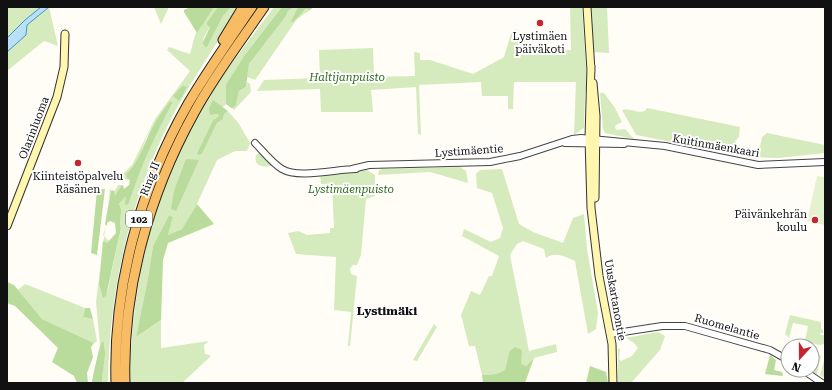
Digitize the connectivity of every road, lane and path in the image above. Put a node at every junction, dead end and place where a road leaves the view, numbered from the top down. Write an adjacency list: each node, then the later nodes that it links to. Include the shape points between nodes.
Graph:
1 (243, 7): 8 (highway)
2 (252, 7): 8 (highway, Ring II / 102)
3 (264, 7): 7 (highway, Ring II / 102)
4 (270, 7): 7 (highway, via 255,28)
5 (587, 7): 9 (main road, Uuskartanontie)
6 (65, 34): 12 (main road, Olarinluoma, via 64,67 57,97)
7 (240, 40): 16 (highway, Ring II / 102, via 185,130 168,165 150,214 132,286)
8 (203, 79): 15 (highway, Ring II / 102, via 168,142 141,210 123,285 118,320)
9 (593, 141): 10 (street, Lystimäentie, via 572,139 520,156 490,162 376,166 369,169 298,173 282,169); 11 (street, Kuitinmäenkaari, via 665,146 758,165); 13 (main road, Uuskartanontie, via 593,222 598,276)
10 (255, 143)
11 (825, 162)
12 (7, 226)
13 (610, 334): 14 (street, Ruomelantie, via 662,326 685,326 770,350); 17 (main road, Uuskartanontie)
14 (780, 356)
15 (115, 383)
16 (125, 383)
17 (613, 383)

